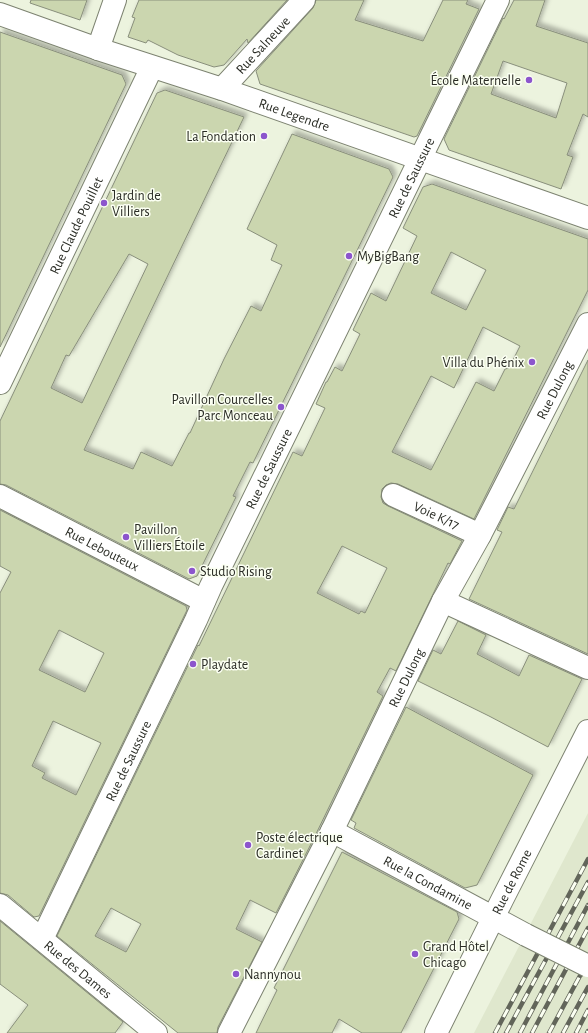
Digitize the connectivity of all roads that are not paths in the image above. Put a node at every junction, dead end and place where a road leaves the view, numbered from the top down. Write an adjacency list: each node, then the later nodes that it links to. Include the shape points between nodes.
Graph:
1 (115, 0): 5 (street)
2 (304, 0): 7 (street, Rue Salneuve)
3 (498, 0): 8 (street, Rue de Saussure)
4 (5, 10): 5 (street, Rue Legendre)
5 (98, 49): 6 (street, Rue Legendre)
6 (152, 67): 7 (street, Rue Legendre); 11 (street, Rue Claude Pouillet)
7 (222, 89): 8 (street, Rue Legendre)
8 (421, 159): 9 (street, Rue Legendre); 15 (street, Rue de Saussure)
9 (588, 218)
10 (588, 324): 14 (street, Rue Dulong)
11 (0, 383)
12 (393, 494): 14 (street, Voie K/17)
13 (0, 496): 15 (street, Rue Lebouteux)
14 (480, 535): 16 (street, Rue Dulong)
15 (204, 601): 22 (street, Rue de Saussure)
16 (442, 601): 17 (street); 19 (street, Rue Dulong)
17 (588, 668)
18 (588, 731): 21 (street, Rue de Rome)
19 (332, 831): 21 (street, Rue la Condamine); 25 (street, Rue Dulong)
20 (0, 905): 22 (street, Rue des Dames)
21 (493, 918): 23 (street, Rue la Condamine, bridge); 26 (street, Rue de Rome)
22 (42, 939): 24 (street, Rue des Dames)
23 (588, 966)
24 (142, 1029)
25 (229, 1033)
26 (436, 1033)

